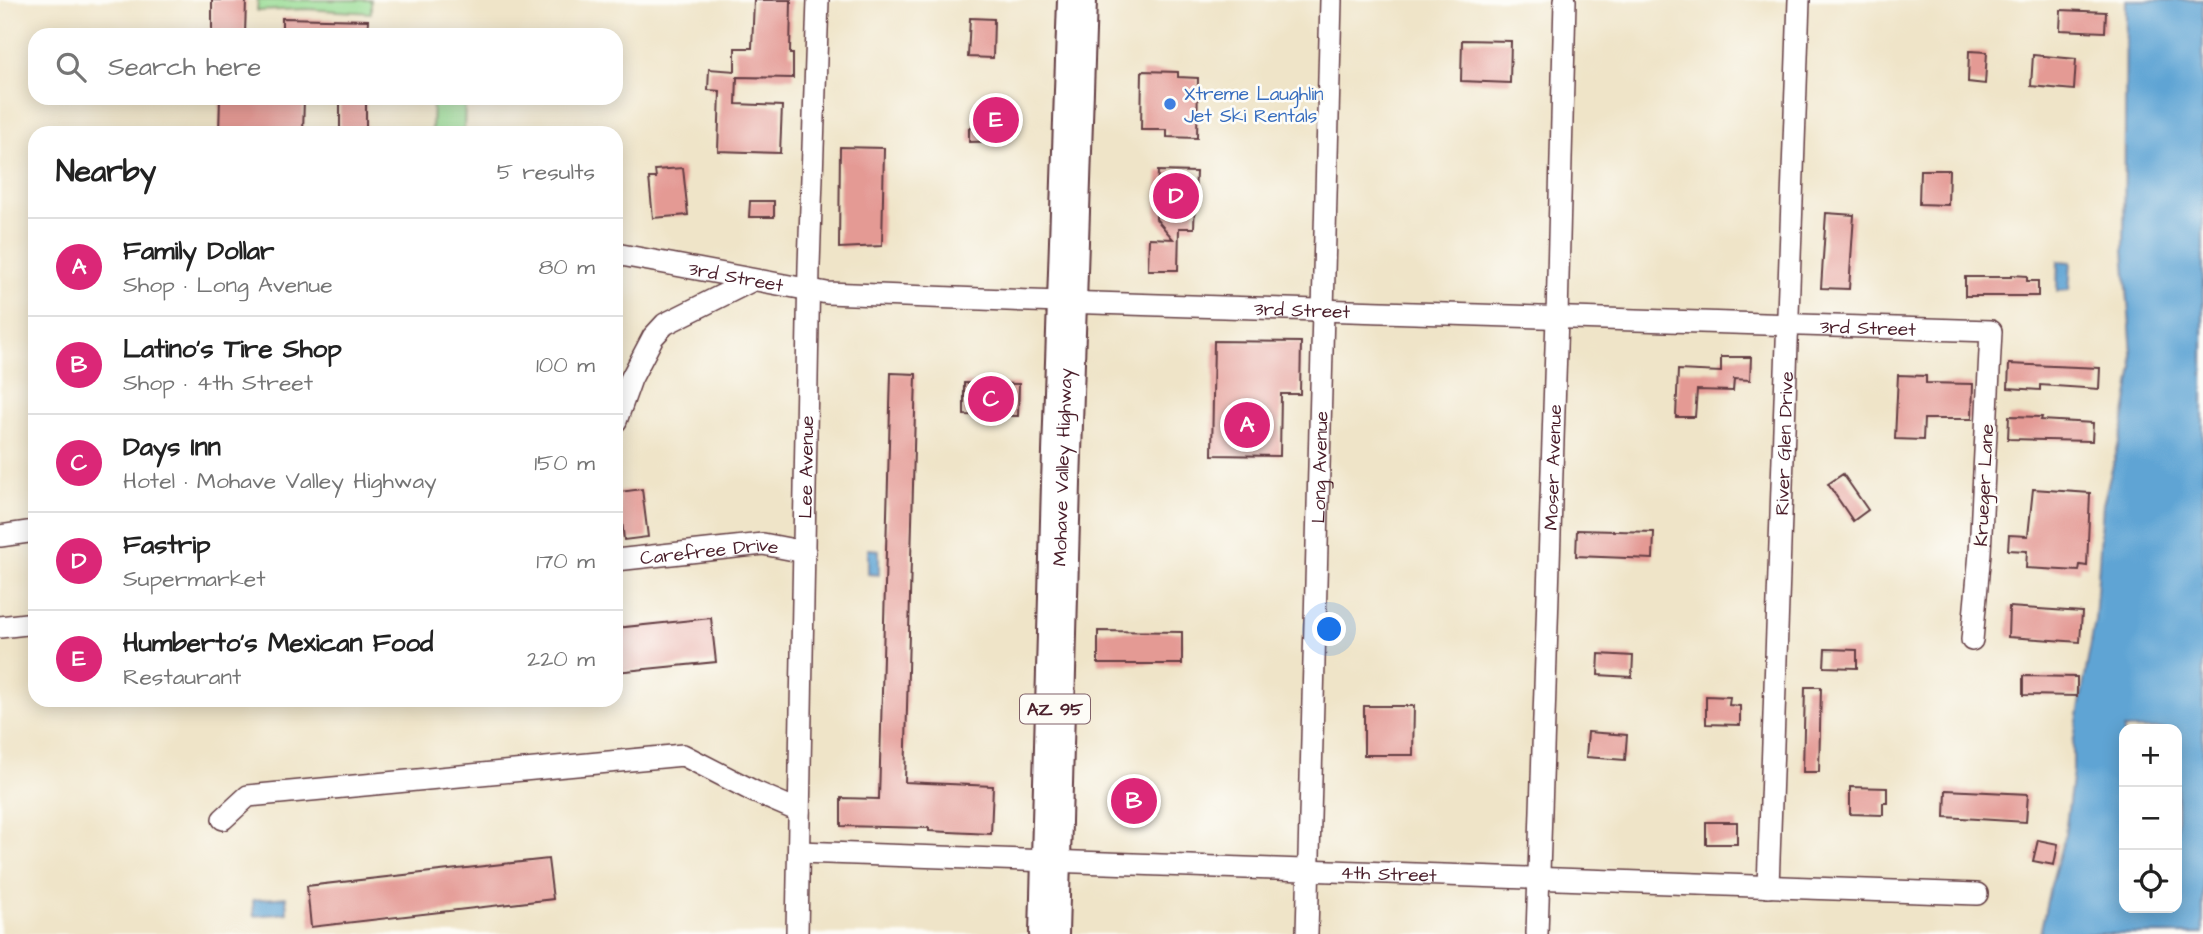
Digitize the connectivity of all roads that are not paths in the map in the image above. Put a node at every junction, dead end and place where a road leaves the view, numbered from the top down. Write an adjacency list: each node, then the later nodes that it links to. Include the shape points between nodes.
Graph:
1 (818, 0): 8 (street, Lee Avenue)
2 (1077, 0): 9 (highway, Mohave Valley Highway / AZ 95)
3 (1331, 0): 10 (street, Long Avenue)
4 (1565, 0): 11 (street, Moser Avenue)
5 (1799, 0): 12 (street, River Glen Drive)
6 (623, 255): 7 (street, 3rd Street)
7 (751, 281): 8 (street, 3rd Street); 14 (street, via 665,324 653,337)
8 (809, 289): 9 (street, 3rd Street); 17 (street, Lee Avenue)
9 (1068, 302): 10 (street, 3rd Street); 25 (highway, Mohave Valley Highway / AZ 95)
10 (1324, 310): 11 (street, 3rd Street); 26 (street, Long Avenue)
11 (1558, 317): 12 (street, 3rd Street); 27 (street, Moser Avenue)
12 (1788, 324): 13 (street, 3rd Street); 28 (street, River Glen Drive)
13 (1991, 331): 21 (street, Krueger Lane)
14 (623, 401)
15 (28, 532): 16 (street)
16 (0, 536)
17 (805, 552): 18 (street, Carefree Drive, via 763,544); 22 (street, Lee Avenue)
18 (623, 559)
19 (28, 625): 20 (street)
20 (0, 627)
21 (1972, 640)
22 (799, 811): 23 (street, via 683,755 248,796); 24 (street, Lee Avenue)
23 (223, 819)
24 (799, 852): 25 (street, 4th Street); 30 (street, Lee Avenue)
25 (1051, 861): 26 (street, 4th Street); 31 (highway, Mohave Valley Highway / AZ 95)
26 (1309, 871): 27 (street, 4th Street); 32 (street, Long Avenue)
27 (1539, 879): 28 (street, 4th Street); 33 (street, Moser Avenue)
28 (1768, 887): 29 (street, 4th Street)
29 (1977, 894)
30 (797, 934)
31 (1049, 934)
32 (1307, 934)
33 (1537, 934)

